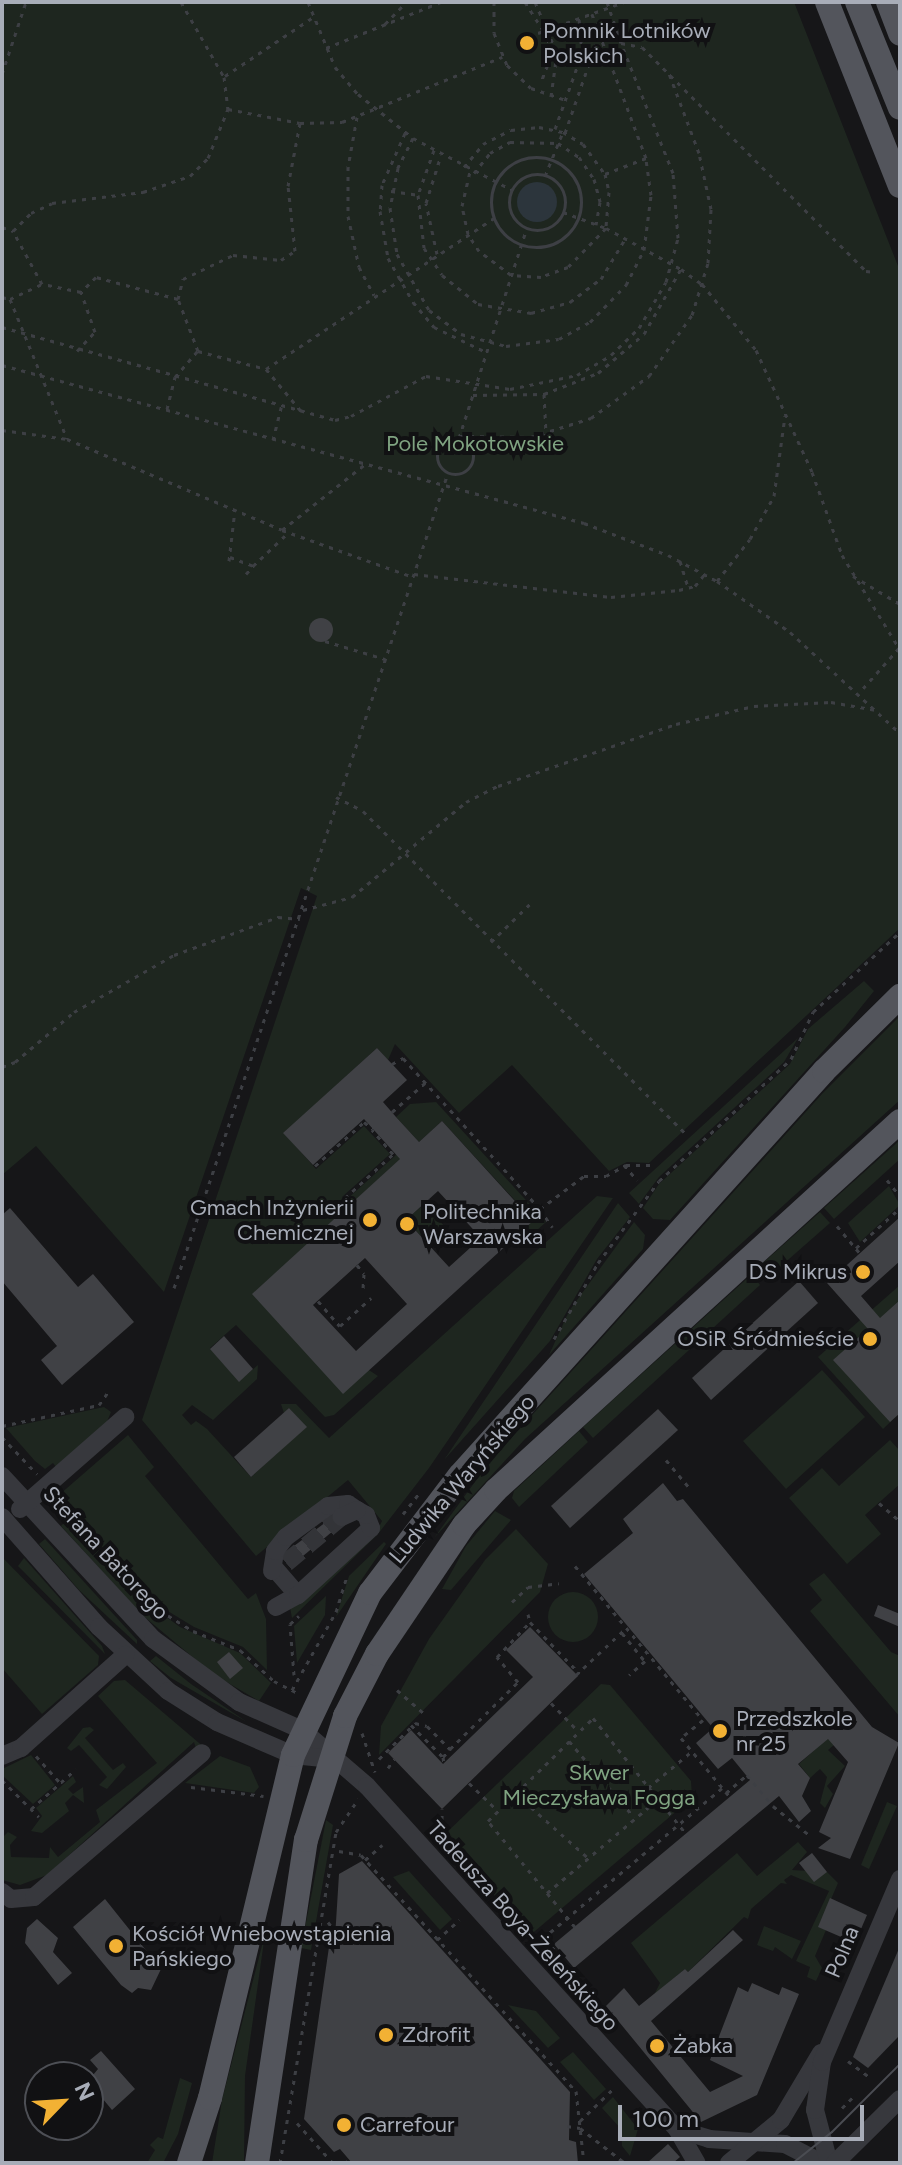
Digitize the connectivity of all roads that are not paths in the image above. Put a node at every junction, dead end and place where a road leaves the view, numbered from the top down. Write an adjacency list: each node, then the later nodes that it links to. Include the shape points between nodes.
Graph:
1 (809, 2): 7 (main road)
2 (827, 2): 7 (main road)
3 (857, 2): 8 (main road)
4 (871, 2): 8 (main road)
5 (888, 2): 6 (main road)
6 (900, 34)
7 (849, 52): 10 (main road)
8 (888, 76): 9 (main road)
9 (900, 108)
10 (900, 186)
11 (900, 996): 21 (main road, Ludwika Waryńskiego, via 824,1071 432,1508 362,1606)
12 (900, 1121): 25 (main road, Ludwika Waryńskiego, via 529,1456 464,1525 377,1654)
13 (125, 1417): 15 (street)
14 (2, 1476): 15 (street, Stefana Batorego)
15 (27, 1502): 16 (street); 19 (street, Stefana Batorego)
16 (4, 1519): 20 (street)
17 (300, 1604): 17 (street, via 274,1571 275,1551 328,1506 348,1504 349,1513 366,1515 371,1528); 18 (street)
18 (276, 1607)
19 (153, 1639): 20 (street); 21 (street, Stefana Batorego, via 228,1696)
20 (130, 1659): 23 (street, via 207,1717); 24 (street, via 21,1748)
21 (302, 1730): 23 (main road, Ludwika Waryńskiego); 25 (street, Tadeusza Boya-Żeleńskiego)
22 (202, 1753): 27 (street, via 34,1897 11,1899)
23 (293, 1755): 25 (street, Tadeusza Boya-Żeleńskiego); 32 (main road, Ludwika Waryńskiego, via 210,2098)
24 (2, 1756)
25 (330, 1759): 30 (street, Tadeusza Boya-Żeleńskiego, via 367,1786); 33 (main road, Ludwika Waryńskiego, via 300,1869)
26 (900, 1879): 28 (street, Polna)
27 (2, 1892)
28 (828, 2045): 31 (street, Polna, via 805,2074 787,2113); 37 (street, Polna, via 815,2110)
29 (900, 2099): 37 (street)
30 (677, 2129): 31 (street, via 709,2139); 34 (street, Tadeusza Boya-Żeleńskiego)
31 (759, 2140): 35 (street, Polna); 36 (street, via 797,2148)
32 (189, 2163)
33 (257, 2163)
34 (697, 2163)
35 (729, 2163)
36 (822, 2163)
37 (832, 2163)

